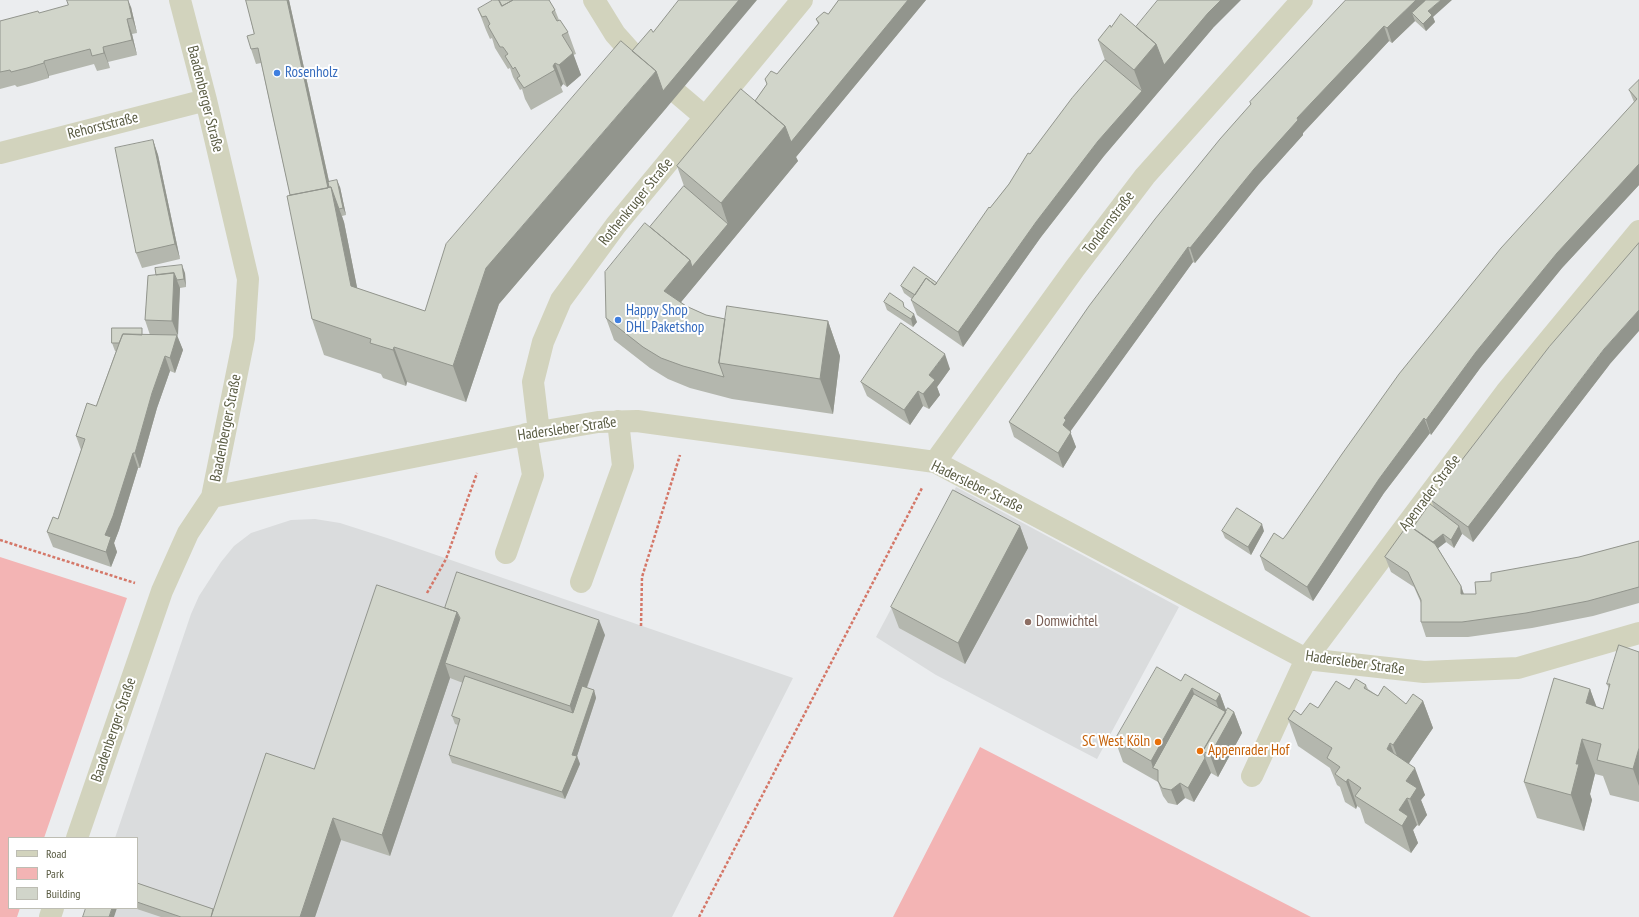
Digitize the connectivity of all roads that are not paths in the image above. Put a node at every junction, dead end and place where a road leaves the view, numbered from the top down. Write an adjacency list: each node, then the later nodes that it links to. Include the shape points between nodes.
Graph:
1 (180, 0): 7 (street, Baadenberger Straße)
2 (594, 0): 5 (street, via 615,34)
3 (802, 0): 8 (street, Rothenkruger Straße)
4 (1302, 0): 13 (street, Tondernstraße, via 1145,176)
5 (640, 62)
6 (678, 94): 8 (street)
7 (206, 100): 9 (street, Rehorststraße); 14 (street, Baadenberger Straße, via 248,279 244,338)
8 (705, 117): 12 (street, Rothenkruger Straße, via 616,225 561,300 543,342 533,382)
9 (0, 153)
10 (1639, 230): 18 (street, Apenrader Straße, via 1506,392)
11 (618, 421): 12 (street, Hadersleber Straße); 13 (street, Hadersleber Straße, via 637,421); 16 (street, via 624,466)
12 (532, 433): 14 (street, Hadersleber Straße); 15 (street, Rothenkruger Straße, via 534,475)
13 (935, 462): 18 (street, Hadersleber Straße)
14 (212, 497): 20 (street, Baadenberger Straße, via 188,533 162,591)
15 (506, 553)
16 (582, 582)
17 (1639, 633): 18 (street, Hadersleber Straße, via 1518,668 1424,672)
18 (1306, 659): 19 (street, Apenrader Straße)
19 (1252, 776)
20 (77, 837)

